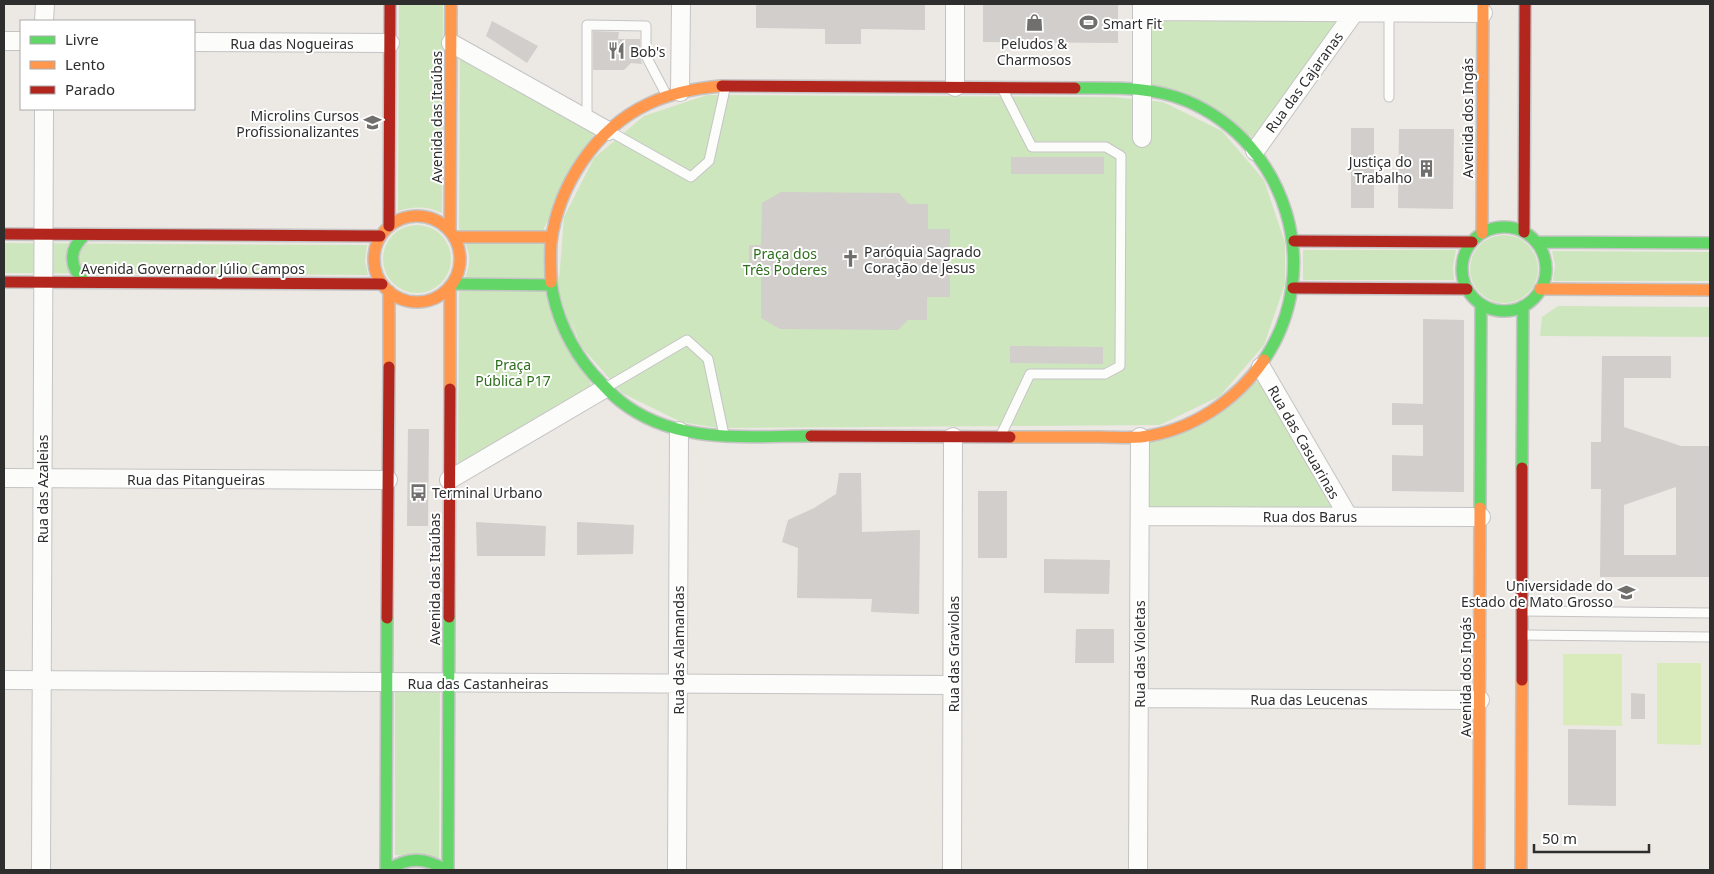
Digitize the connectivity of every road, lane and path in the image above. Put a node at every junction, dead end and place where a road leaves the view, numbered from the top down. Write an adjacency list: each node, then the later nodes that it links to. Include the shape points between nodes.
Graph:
1 (44, 4): 11 (street)
2 (390, 4): 15 (main road)
3 (451, 4): 16 (main road, Avenida das Itaúbas)
4 (680, 4): 21 (street)
5 (955, 4): 18 (street)
6 (1525, 4): 29 (main road)
7 (1142, 8): 9 (street); 20 (street)
8 (1483, 8): 10 (street); 30 (main road, Avenida dos Ingás)
9 (1354, 13): 10 (street); 27 (street, Rua das Cajaranas)
10 (1389, 13): 22 (lane)
11 (44, 20)
12 (4, 41): 13 (street)
13 (20, 41)
14 (195, 42): 15 (street, Rua das Nogueiras)
15 (390, 43): 28 (main road)
16 (451, 43): 24 (street); 32 (main road, Avenida das Itaúbas)
17 (725, 86): 18 (main road); 21 (main road); 25 (lane, via 709,161 691,177)
18 (955, 87): 19 (main road)
19 (1002, 87): 20 (main road); 58 (lane, via 1032,147 1106,147 1121,156 1120,366 1105,374 1030,374)
20 (1142, 89): 26 (street); 27 (main road, via 1173,96 1208,111)
21 (674, 94): 24 (lane, via 646,56 646,26 587,25); 25 (main road, via 639,108)
22 (1389, 97)
23 (44, 110): 33 (street, Rua das Azaleias)
24 (587, 119): 25 (street)
25 (608, 131): 36 (main road, via 574,172 558,207)
26 (1142, 138)
27 (1255, 151): 37 (main road, via 1282,196)
28 (389, 226): 32 (main road, via 407,217 424,216 440,222); 35 (main road)
29 (1524, 232): 30 (main road, via 1501,227); 39 (main road)
30 (1482, 233): 38 (main road)
31 (4, 234): 33 (main road)
32 (452, 234): 36 (main road); 45 (main road, via 459,248 460,265)
33 (44, 235): 34 (main road); 42 (street, Rua das Azaleias)
34 (85, 235): 35 (main road); 43 (main road, via 76,243 71,259 76,275)
35 (380, 236): 46 (main road, via 374,260)
36 (551, 237): 44 (main road)
37 (1294, 241): 38 (main road); 47 (main road)
38 (1472, 242): 48 (main road, via 1463,256 1462,265)
39 (1536, 242): 40 (main road); 49 (main road, via 1546,265)
40 (1710, 243)
41 (4, 282): 42 (main road, Avenida Governador Júlio Campos)
42 (43, 282): 43 (main road, Avenida Governador Júlio Campos); 61 (street, Rua das Azaleias)
43 (85, 282): 46 (main road, Avenida Governador Júlio Campos)
44 (551, 284): 45 (main road); 54 (main road, via 562,327 572,348)
45 (451, 285): 46 (main road, Avenida Governador Júlio Campos, via 436,298 419,302 402,300); 63 (main road, Avenida das Itaúbas)
46 (385, 288): 62 (main road)
47 (1293, 288): 48 (main road); 53 (main road, via 1281,331)
48 (1467, 289): 51 (main road)
49 (1540, 289): 50 (main road); 52 (main road)
50 (1710, 290)
51 (1482, 304): 52 (main road, via 1501,310); 66 (main road, Avenida dos Ingás)
52 (1523, 306): 67 (main road)
53 (1260, 367): 59 (main road, via 1242,388 1206,416 1185,426); 65 (street, Rua das Casuarinas)
54 (604, 389): 55 (main road, via 636,413); 56 (lane, via 687,340 708,359); 63 (street)
55 (679, 431): 56 (main road); 75 (street, Rua das Alamandas)
56 (724, 436): 57 (main road)
57 (954, 438): 58 (main road); 76 (street, Rua das Graviolas)
58 (1000, 438): 59 (main road)
59 (1140, 438): 64 (street, Rua das Violetas)
60 (4, 478): 61 (street, Rua das Pitangueiras)
61 (42, 478): 62 (street, Rua das Pitangueiras); 72 (street, Rua das Azaleias)
62 (388, 480): 73 (main road)
63 (449, 480): 74 (main road, Avenida das Itaúbas)
64 (1140, 516): 65 (street, Rua dos Barus); 77 (street, Rua das Violetas)
65 (1348, 516): 66 (street, Rua dos Barus)
66 (1480, 517): 78 (main road, Avenida dos Ingás)
67 (1522, 611): 68 (lane); 69 (main road)
68 (1710, 613)
69 (1522, 635): 70 (lane); 86 (main road)
70 (1710, 637)
71 (4, 680): 72 (street, Rua das Castanheiras)
72 (42, 680): 73 (street, Rua das Castanheiras); 79 (street, Rua das Azaleias)
73 (387, 682): 74 (street, Rua das Castanheiras); 80 (main road)
74 (448, 683): 75 (street, Rua das Castanheiras); 81 (main road, Avenida das Itaúbas)
75 (677, 684): 76 (street, Rua das Castanheiras); 82 (street, Rua das Alamandas)
76 (952, 685): 83 (street, Rua das Graviolas)
77 (1139, 698): 78 (street, Rua das Leucenas); 84 (street, Rua das Violetas)
78 (1480, 700): 85 (main road, Avenida dos Ingás)
79 (41, 870)
80 (387, 870): 81 (main road, via 398,863 419,859)
81 (447, 870)
82 (677, 870)
83 (952, 870)
84 (1138, 870)
85 (1479, 870)
86 (1521, 870)

